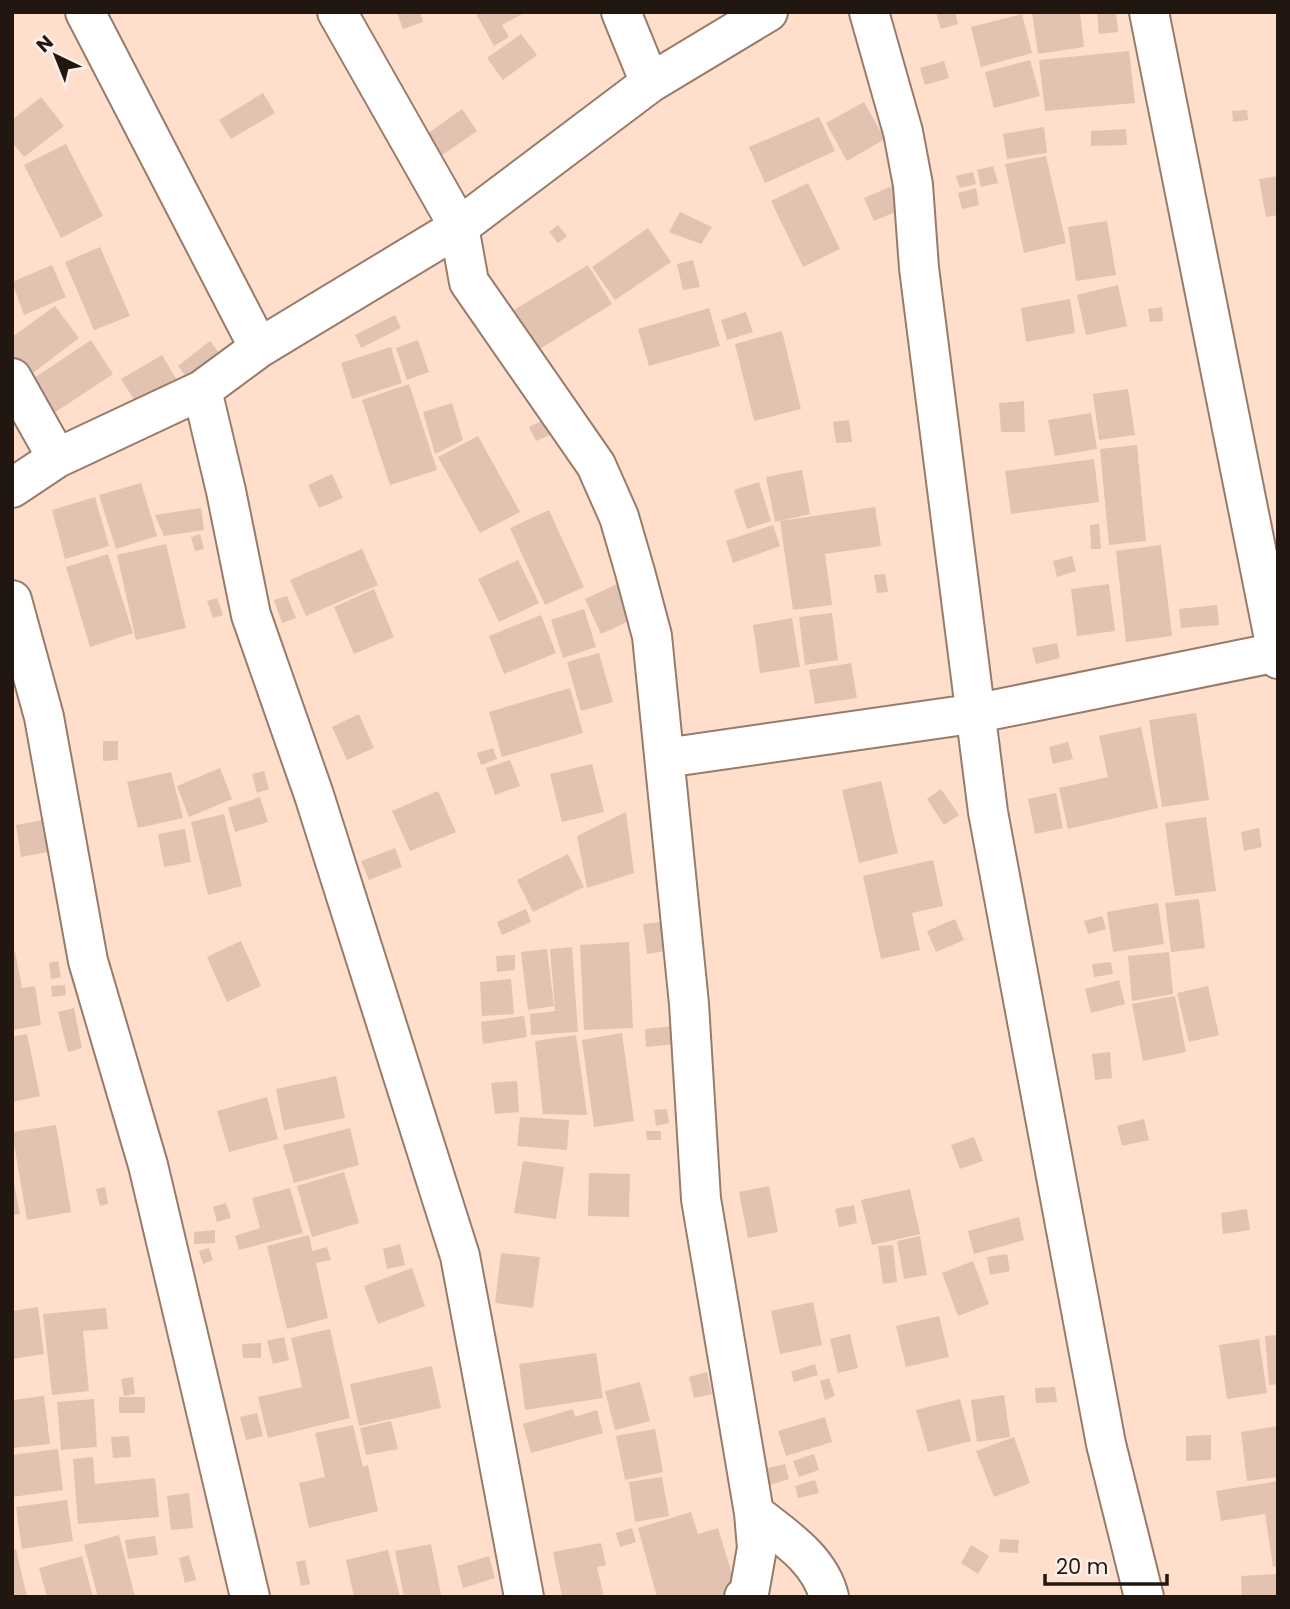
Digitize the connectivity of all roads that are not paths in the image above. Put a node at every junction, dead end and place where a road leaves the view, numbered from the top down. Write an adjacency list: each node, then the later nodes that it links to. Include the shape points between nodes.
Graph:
1 (85, 12): 9 (street)
2 (337, 12): 8 (street)
3 (621, 12): 7 (street)
4 (768, 12): 7 (street)
5 (869, 12): 16 (street, via 913,185 919,268)
6 (1149, 12): 15 (street)
7 (650, 83): 8 (street)
8 (459, 227): 9 (street); 17 (street, via 469,282 596,465 619,517 652,636)
9 (259, 348): 11 (street)
10 (12, 378): 12 (street)
11 (202, 390): 12 (street); 20 (street, via 251,615 314,795 460,1256)
12 (57, 458): 13 (street)
13 (12, 488)
14 (12, 600): 19 (street, via 44,717 88,961 148,1165)
15 (1277, 654): 16 (street)
16 (978, 713): 17 (street); 23 (street, via 988,813 1103,1430)
17 (665, 758): 18 (street, via 689,1004 701,1199)
18 (754, 1513): 21 (street, via 757,1548 749,1593); 22 (street, via 805,1554)
19 (250, 1597)
20 (524, 1597)
21 (744, 1597)
22 (829, 1597)
23 (1144, 1597)

